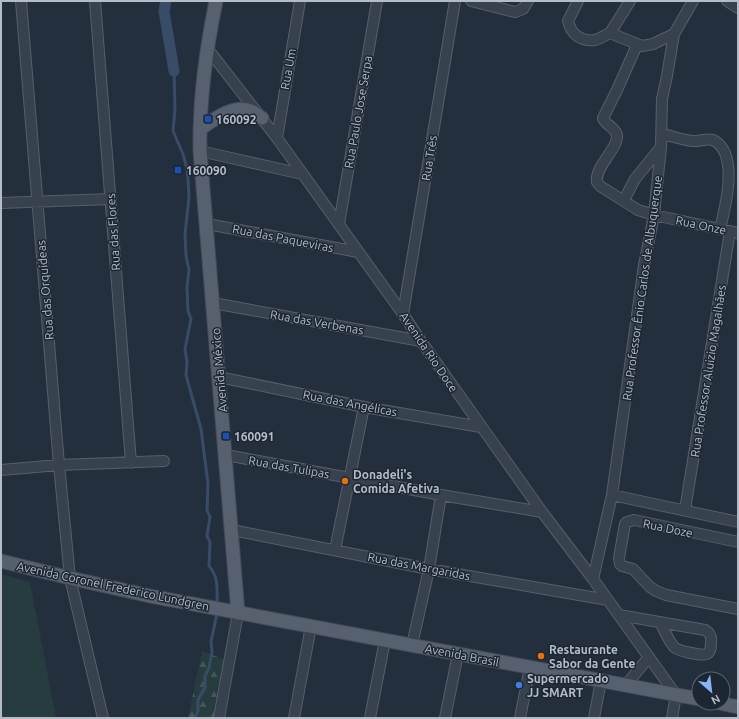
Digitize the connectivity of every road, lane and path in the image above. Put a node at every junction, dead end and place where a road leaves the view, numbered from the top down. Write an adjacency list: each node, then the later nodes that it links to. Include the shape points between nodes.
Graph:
1 (21, 1): 27 (street, Rua das Orquídeas)
2 (95, 1): 25 (street, Rua das Flores)
3 (216, 1): 17 (main road, Avenida México)
4 (300, 1): 21 (street, Rua Um)
5 (377, 1): 31 (street, Rua Paulo Jose Serpa)
6 (455, 1): 36 (street, Rua Três)
7 (471, 1): 12 (street, via 511,12)
8 (578, 1): 14 (street, via 568,21 572,31 588,40 596,40)
9 (630, 1): 14 (street)
10 (693, 1): 15 (street, Rua Professor Ênio Carlos de Albuquerque)
11 (727, 1): 13 (street)
12 (525, 5)
13 (738, 8)
14 (610, 33): 16 (street)
15 (674, 34): 16 (street, via 646,46); 20 (street, Rua Professor Ênio Carlos de Albuquerque, via 662,99)
16 (637, 45): 26 (street, Rua Onze, via 602,118 615,130 617,136 597,174 600,186)
17 (207, 48): 18 (street, Avenida Rio Doce); 19 (main road, Avenida México)
18 (262, 118): 19 (main road, via 245,109 234,111 218,116); 21 (street, Avenida Rio Doce)
19 (200, 130): 23 (main road, Avenida México)
20 (662, 134): 22 (street, Rua Professor Ênio Carlos de Albuquerque); 32 (street, via 691,141 713,140 730,153 733,174)
21 (277, 138): 24 (street, Avenida Rio Doce)
22 (661, 147): 26 (street, via 636,179); 29 (street, Rua Professor Ênio Carlos de Albuquerque)
23 (200, 151): 24 (street); 30 (main road, Avenida México)
24 (302, 174): 31 (street, Avenida Rio Doce)
25 (111, 199): 27 (street); 43 (street, Rua das Flores)
26 (624, 200): 29 (street, Rua Onze, via 638,210)
27 (38, 201): 28 (street); 44 (street, Rua das Orquídeas)
28 (1, 203)
29 (654, 215): 32 (street, Rua Onze); 48 (street, Rua Professor Ênio Carlos de Albuquerque, via 644,266)
30 (207, 224): 34 (street, Rua das Paqueviras); 35 (main road, Avenida México)
31 (339, 224): 34 (street, Avenida Rio Doce)
32 (720, 229): 33 (street, Rua Onze)
33 (734, 232): 49 (street, Rua Professor Aluizio Magalhães)
34 (358, 252): 36 (street, Avenida Rio Doce)
35 (214, 303): 37 (street, Rua das Verbenas); 38 (main road, Avenida México)
36 (403, 314): 37 (street, Avenida Rio Doce)
37 (420, 342): 40 (street, Avenida Rio Doce)
38 (219, 377): 39 (street, Rua das Angélicas); 41 (main road, Avenida México)
39 (364, 407): 40 (street, Rua das Angélicas); 46 (street)
40 (481, 427): 50 (street, Avenida Rio Doce)
41 (226, 455): 46 (street, Rua das Tulipas); 52 (main road, Avenida México)
42 (164, 462): 43 (street)
43 (131, 463): 44 (street)
44 (59, 465): 45 (street); 57 (street, Rua das Orquídeas)
45 (1, 470)
46 (351, 478): 47 (street, Rua das Tulipas); 54 (street)
47 (441, 495): 50 (street, Rua das Tulipas); 56 (street)
48 (612, 495): 49 (street, Rua Doze); 58 (street, Rua Professor Ênio Carlos de Albuquerque)
49 (685, 510): 51 (street, Rua Doze)
50 (542, 512): 58 (street, Avenida Rio Doce)
51 (738, 522)
52 (232, 530): 54 (street, Rua das Margaridas); 61 (main road, Avenida México)
53 (738, 542): 60 (street, Rua Doze, via 634,520 625,524 619,558 622,566 633,570 656,591)
54 (335, 550): 56 (street, Rua das Margaridas)
55 (1, 561): 57 (main road, Avenida Coronel Frederico Lundgren)
56 (430, 569): 59 (street, Rua das Margaridas); 66 (street)
57 (70, 578): 61 (main road, Avenida Coronel Frederico Lundgren); 74 (street, Rua das Orquídeas)
58 (593, 579): 59 (street, Avenida Rio Doce)
59 (608, 600): 62 (street, Avenida Rio Doce)
60 (738, 609)
61 (232, 611): 64 (main road, Avenida Brasil); 75 (street, Avenida México)
62 (619, 615): 63 (street); 68 (street, Avenida Rio Doce)
63 (660, 622): 63 (street, via 705,630 712,637 710,650 704,655 674,648)
64 (311, 626): 65 (main road, Avenida Brasil); 76 (street)
65 (385, 640): 66 (main road, Avenida Brasil); 77 (street)
66 (412, 645): 67 (main road, Avenida Brasil)
67 (458, 654): 69 (main road, Avenida Brasil); 78 (street)
68 (649, 657): 71 (street); 72 (street, Avenida Rio Doce)
69 (530, 667): 70 (main road, Avenida Brasil); 79 (street)
70 (601, 681): 71 (main road, Avenida Brasil); 80 (street)
71 (626, 686): 72 (main road, Avenida Brasil)
72 (676, 695): 73 (main road, Avenida Brasil); 81 (street)
73 (691, 698)
74 (103, 718)
75 (219, 718)
76 (294, 718)
77 (370, 718)
78 (445, 718)
79 (520, 718)
80 (594, 718)
81 (672, 718)

